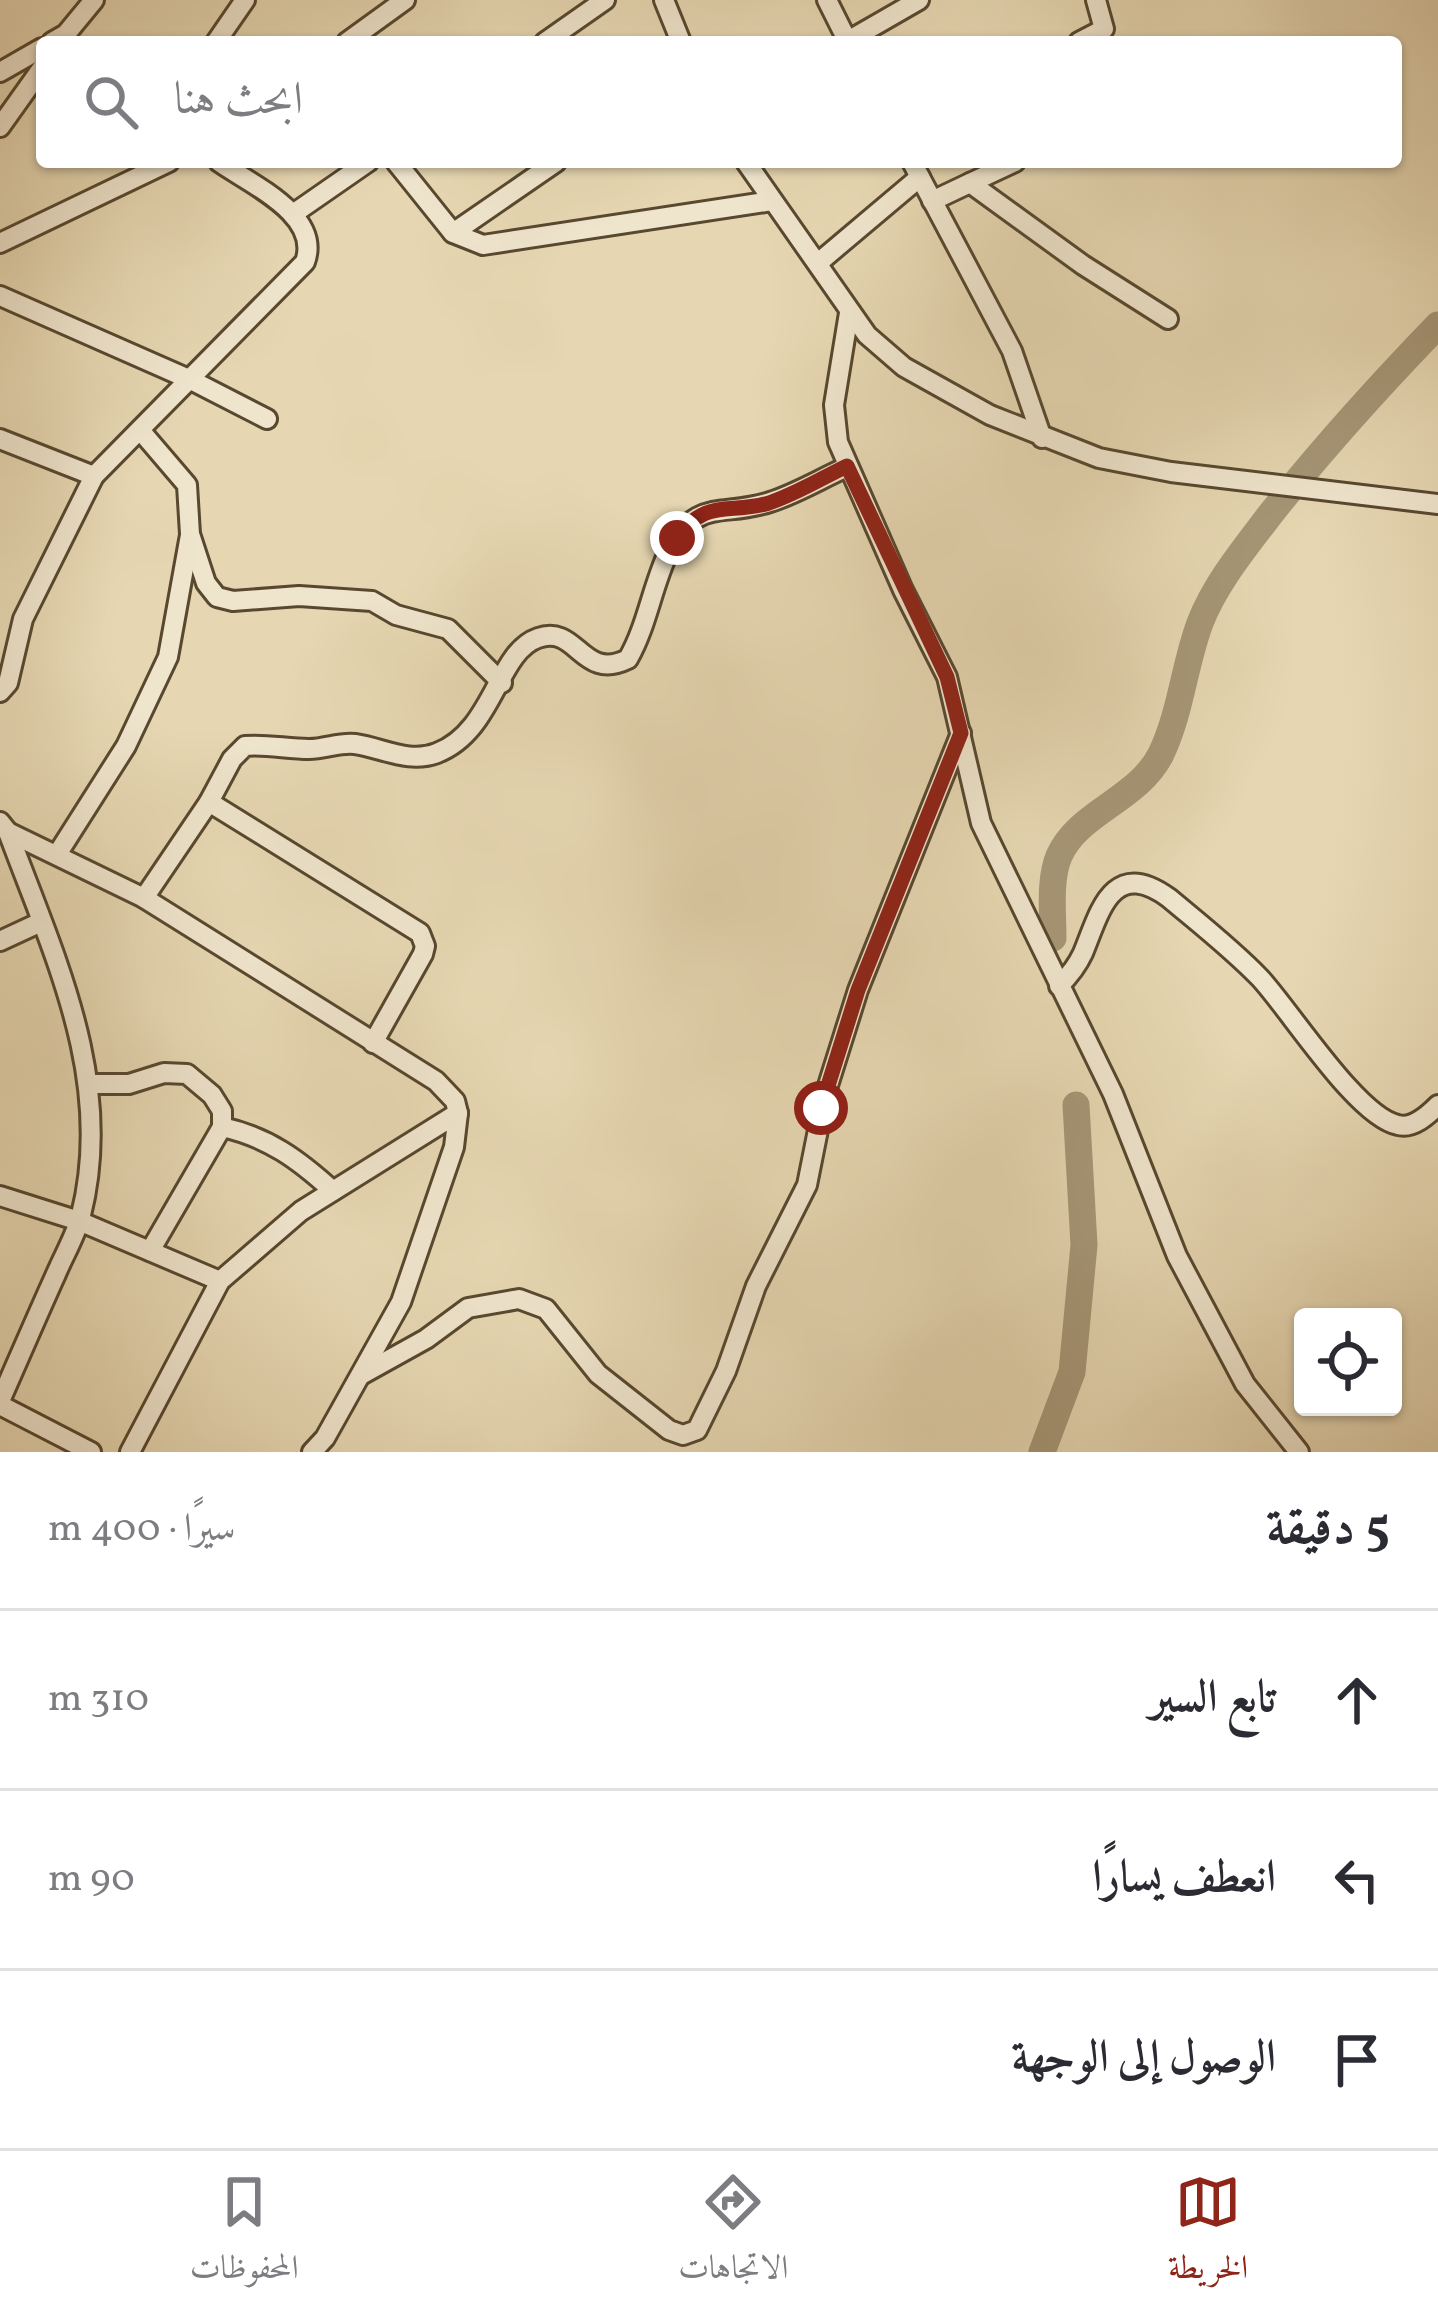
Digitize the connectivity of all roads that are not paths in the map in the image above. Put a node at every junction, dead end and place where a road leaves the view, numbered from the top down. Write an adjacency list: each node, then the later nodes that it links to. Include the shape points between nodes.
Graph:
1 (94, 0): 10 (street)
2 (245, 0): 11 (street)
3 (403, 0): 12 (street)
4 (605, 0): 13 (street)
5 (664, 0): 14 (street)
6 (827, 0): 15 (street)
7 (919, 0): 16 (street)
8 (1096, 0): 9 (street)
9 (1105, 35)
10 (67, 36)
11 (221, 36)
12 (354, 36)
13 (554, 36)
14 (679, 36)
15 (844, 36)
16 (857, 36)
17 (36, 52): 18 (street)
18 (0, 73)
19 (36, 77): 20 (street)
20 (0, 128)
21 (156, 168): 34 (street)
22 (228, 168): 32 (street)
23 (359, 168): 32 (street)
24 (401, 168): 33 (street)
25 (547, 168): 33 (street)
26 (750, 168): 30 (street)
27 (1002, 168): 29 (street)
28 (916, 170): 31 (street); 35 (street)
29 (970, 183): 31 (street); 38 (street)
30 (772, 201): 33 (street, via 496,244); 35 (street)
31 (932, 201): 42 (street, via 1012,351)
32 (293, 214): 39 (street, via 306,232 305,262)
33 (453, 233)
34 (0, 243)
35 (818, 263): 37 (street)
36 (0, 296): 39 (street)
37 (849, 313): 42 (street, via 904,367); 44 (street, via 834,404)
38 (1168, 320)
39 (191, 380): 40 (street); 41 (street)
40 (267, 419)
41 (140, 430): 45 (street); 47 (street, via 187,485)
42 (1042, 438): 46 (street, via 1099,458)
43 (0, 440): 45 (street)
44 (847, 466): 48 (street, via 775,501 697,515 670,551 628,659 600,665 567,639 542,637 519,650); 50 (street, via 947,677)
45 (94, 476): 49 (street, via 22,620)
46 (1437, 507)
47 (190, 534): 48 (street, via 217,597 372,601 448,629); 53 (street, via 160,676)
48 (502, 683): 51 (street, via 481,719 435,754 344,744 245,746)
49 (0, 692)
50 (961, 733): 57 (street, via 981,823); 68 (street, via 858,990 806,1185 697,1430 669,1430 598,1374 546,1309 519,1299 468,1308)
51 (209, 802): 54 (street); 58 (street, via 420,933 423,954)
52 (4, 827): 53 (street); 55 (street)
53 (58, 853): 54 (street)
54 (144, 898): 58 (street)
55 (41, 922): 56 (street); 59 (street, via 83,1042)
56 (0, 941)
57 (1059, 986): 60 (street, via 1083,954 1107,896 1152,888 1262,980 1372,1110 1400,1126); 73 (street, via 1216,1332)
58 (373, 1043): 61 (street, via 436,1081)
59 (89, 1084): 62 (street, via 187,1074 212,1095); 65 (street, via 90,1156)
60 (1438, 1106)
61 (458, 1113): 63 (street); 68 (street, via 454,1148 401,1302)
62 (222, 1126): 63 (street, via 260,1136); 66 (street)
63 (333, 1191): 67 (street)
64 (0, 1196): 65 (street)
65 (79, 1221): 66 (street); 69 (street)
66 (150, 1251): 67 (street)
67 (220, 1281): 71 (street)
68 (363, 1374): 72 (street)
69 (0, 1403): 70 (street)
70 (91, 1452)
71 (130, 1452)
72 (312, 1452)
73 (1299, 1452)

